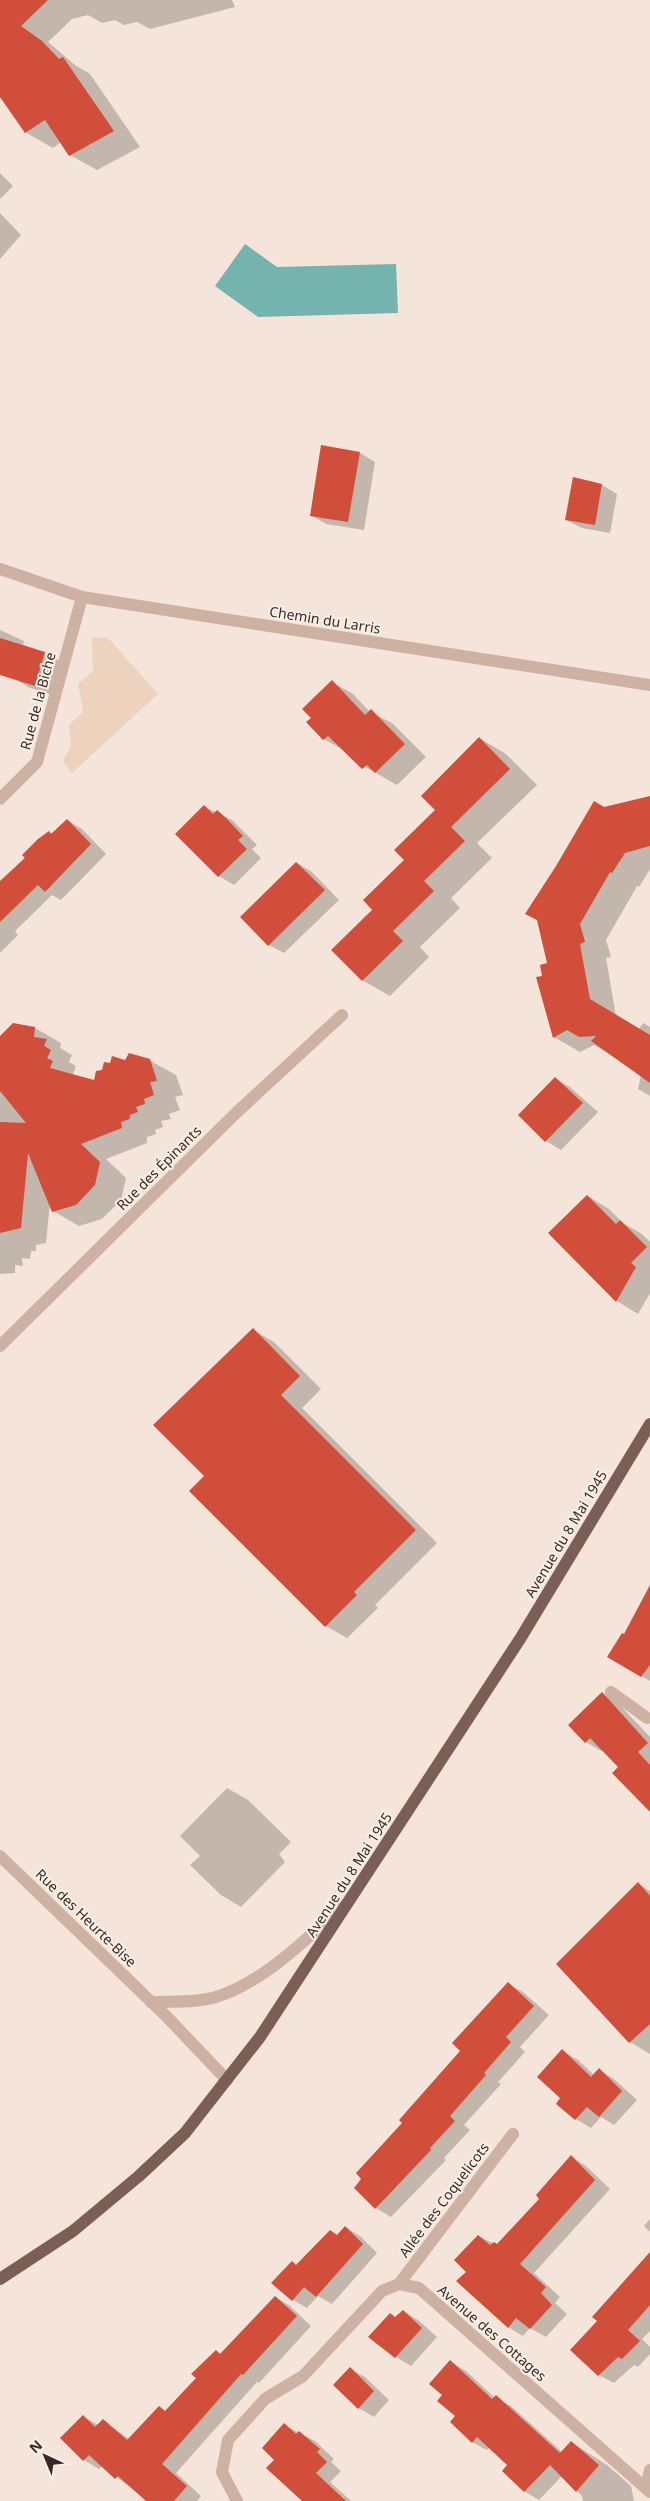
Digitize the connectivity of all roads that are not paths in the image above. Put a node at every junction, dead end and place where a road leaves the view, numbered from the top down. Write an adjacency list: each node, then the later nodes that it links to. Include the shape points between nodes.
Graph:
1 (0, 569): 2 (street, Chemin du Larris)
2 (82, 597): 3 (street, Chemin du Larris); 4 (street, Rue de la Biche, via 37,762)
3 (650, 685)
4 (0, 799)
5 (342, 1015): 6 (street, Rue des Épinants, via 229,1120)
6 (0, 1346)
7 (650, 1424): 11 (main road, Avenue du 8 Mai 1945, via 520,1640)
8 (611, 1692): 9 (street)
9 (649, 1718)
10 (0, 1856): 12 (street, Rue des Heurte-Bise)
11 (350, 1900): 12 (street, via 268,1969 244,1985 215,1997); 13 (main road, Avenue du 8 Mai 1945)
12 (151, 2002): 13 (street, Rue des Heurte-Bise)
13 (228, 2080): 15 (main road, Avenue du 8 Mai 1945, via 185,2133 139,2176 73,2231)
14 (513, 2134): 16 (street, Allée des Coquelicots)
15 (0, 2279)
16 (399, 2284): 18 (street, Avenue des Cottages, via 419,2288); 19 (street, via 382,2291 303,2376 266,2399 228,2440 222,2472)
17 (650, 2470): 18 (street)
18 (648, 2490)
19 (237, 2501)

